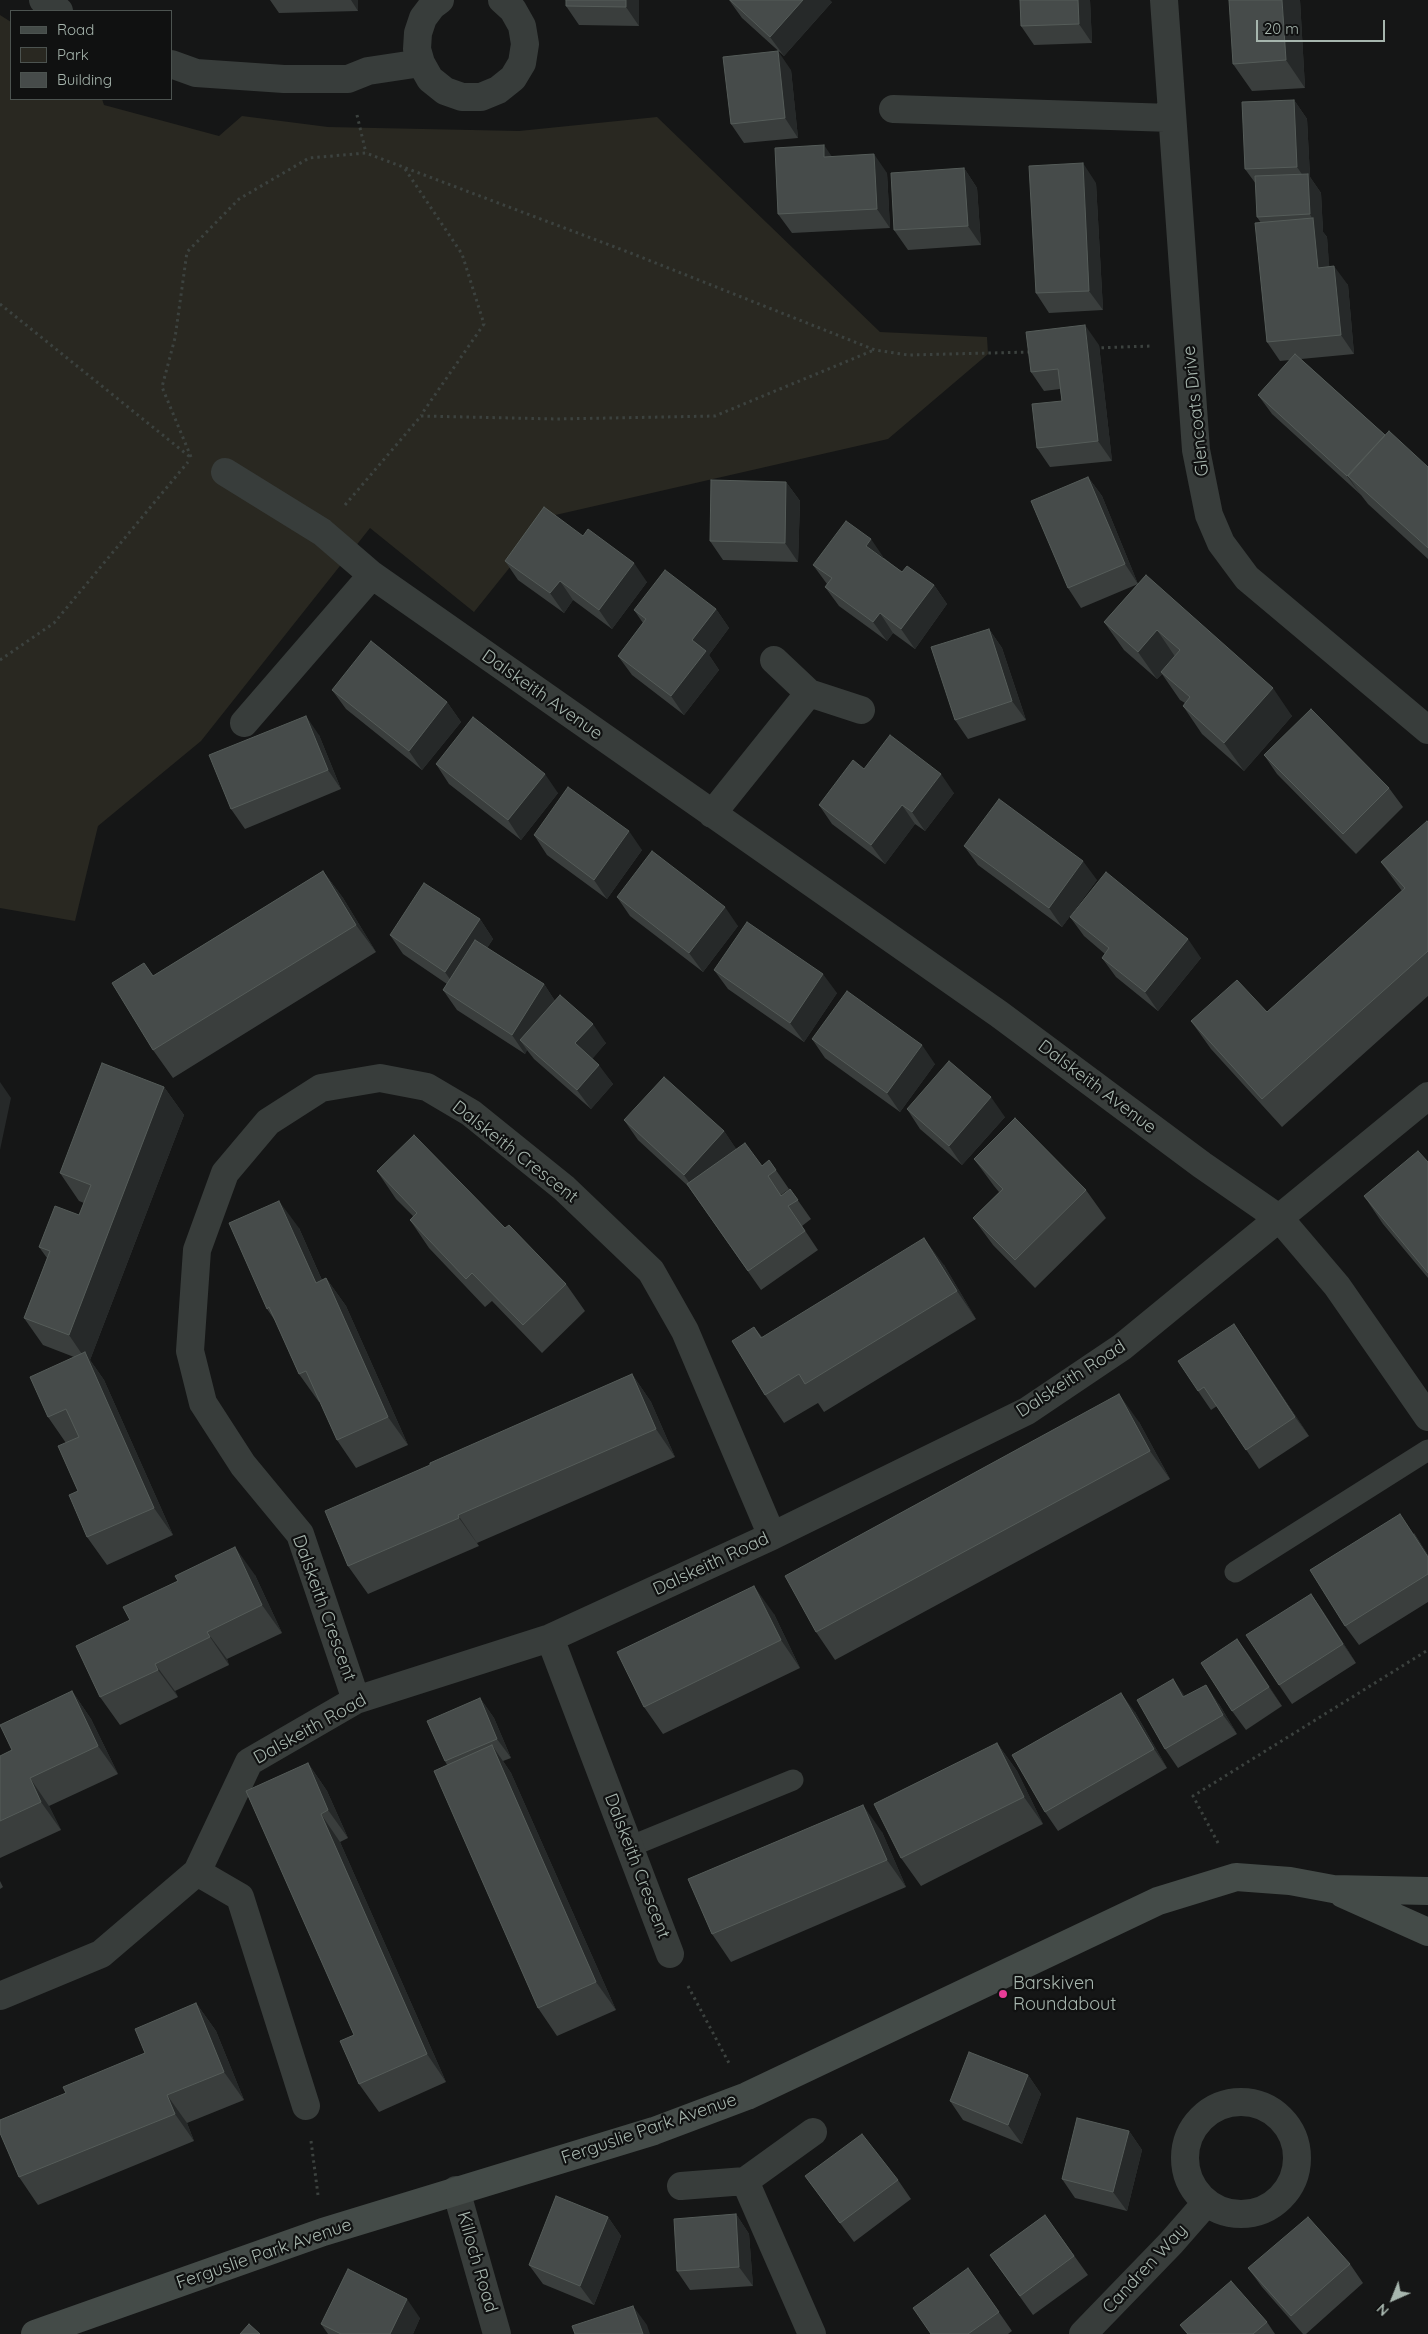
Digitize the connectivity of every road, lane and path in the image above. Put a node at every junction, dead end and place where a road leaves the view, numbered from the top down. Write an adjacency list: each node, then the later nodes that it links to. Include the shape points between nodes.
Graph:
1 (42, 0): 5 (street)
2 (440, 0): 6 (street, via 423,18 418,33 417,49)
3 (502, 0): 6 (street, via 514,10 526,44 522,63 513,78 498,90 480,97 462,97 445,91 430,79)
4 (1164, 0): 9 (street, Glencoats Drive)
5 (57, 10)
6 (421, 63): 7 (street, via 368,71 348,79 284,79 196,73)
7 (172, 64)
8 (893, 110): 9 (street)
9 (1172, 118): 12 (street, Glencoats Drive)
10 (405, 168): 14 (path); 16 (path, via 462,254 484,324); 17 (path, via 366,153 309,158 238,199 187,252 175,338 162,387)
11 (0, 304): 17 (path)
12 (1189, 344): 13 (path); 26 (street, Glencoats Drive, via 1196,450 1209,515 1221,543 1247,578)
13 (1094, 349)
14 (875, 350): 15 (path, via 908,355); 16 (path, via 715,416 557,419)
15 (1036, 352)
16 (420, 416): 19 (path)
17 (191, 458): 21 (path, via 54,623)
18 (225, 472): 19 (street, Dalskeith Avenue)
19 (322, 532): 20 (street, Dalskeith Avenue)
20 (372, 575): 25 (street); 27 (street, Dalskeith Avenue)
21 (0, 660)
22 (774, 660): 23 (street)
23 (809, 693): 24 (street); 27 (street)
24 (861, 710)
25 (244, 723)
26 (1428, 730)
27 (712, 814): 29 (street, Dalskeith Avenue, via 999,1014)
28 (1428, 1096): 29 (street, Dalskeith Road)
29 (1280, 1219): 30 (street, Dalskeith Avenue, via 1337,1286); 32 (street, Dalskeith Road, via 1122,1347 1026,1411)
30 (1428, 1417)
31 (1428, 1450): 33 (lane)
32 (772, 1536): 34 (street, Dalskeith Road); 36 (street, Dalskeith Crescent, via 685,1330 651,1271 564,1188 472,1113 427,1087 380,1078 321,1088 268,1122 225,1173 197,1250 190,1351 202,1403 243,1464 300,1534)
33 (1235, 1572)
34 (550, 1638): 36 (street, Dalskeith Road); 38 (street, Dalskeith Crescent)
35 (1428, 1650): 40 (path, via 1193,1796)
36 (356, 1700): 39 (street, Dalskeith Road, via 249,1762)
37 (793, 1780): 38 (lane)
38 (629, 1847): 44 (street, Dalskeith Crescent)
39 (197, 1872): 45 (street, Dalskeith Road, via 101,1954); 47 (street, via 240,1897)
40 (1236, 1876): 41 (street, Ferguslie Park Avenue); 46 (street, Ferguslie Park Avenue, via 1158,1900)
41 (1333, 1889): 42 (street, Ferguslie Park Avenue); 43 (street, Ferguslie Park Avenue)
42 (1428, 1891)
43 (1428, 1932)
44 (670, 1954): 46 (path)
45 (0, 1996)
46 (747, 2096): 51 (street, Ferguslie Park Avenue, via 654,2131)
47 (306, 2106): 53 (path)
48 (812, 2132): 49 (street)
49 (745, 2180): 50 (street); 56 (street)
50 (681, 2186)
51 (456, 2190): 53 (street, Ferguslie Park Avenue); 55 (street, Killoch Road)
52 (1206, 2203): 52 (street, via 1193,2188 1186,2171 1184,2152 1190,2134 1201,2118 1216,2107 1234,2102 1254,2103 1271,2110 1285,2122 1295,2139 1298,2158 1295,2176 1287,2192 1274,2205 1258,2213 1240,2216 1222,2212); 57 (street, Candren Way)
53 (323, 2232): 54 (street, Ferguslie Park Avenue)
54 (35, 2334)
55 (497, 2334)
56 (812, 2334)
57 (1083, 2334)

